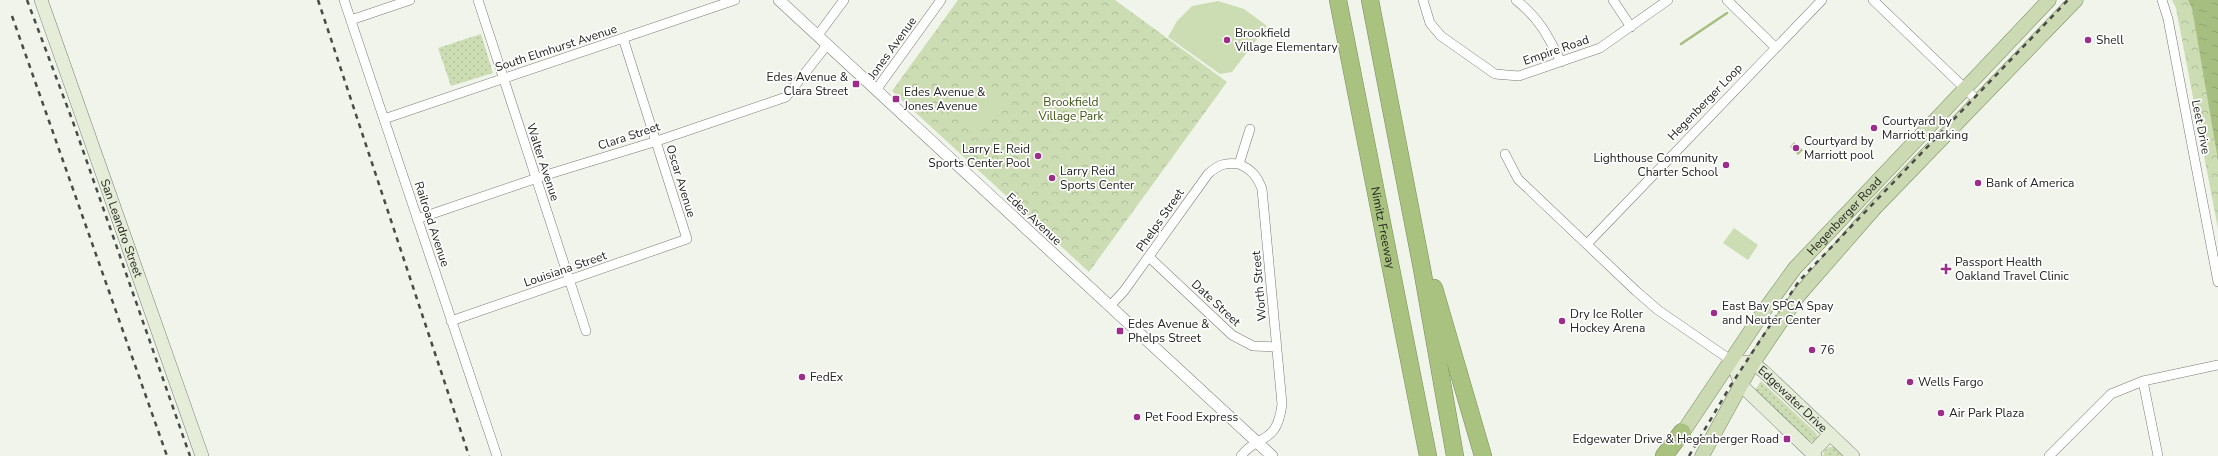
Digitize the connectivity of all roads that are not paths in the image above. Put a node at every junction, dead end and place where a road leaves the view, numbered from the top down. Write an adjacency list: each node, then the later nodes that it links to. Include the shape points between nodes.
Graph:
1 (41, 0): 59 (main road, San Leandro Street)
2 (344, 0): 21 (street, Railroad Avenue)
3 (410, 0): 21 (street)
4 (478, 0): 28 (street, Walter Avenue)
5 (734, 0): 24 (street, South Elmhurst Avenue)
6 (779, 0): 23 (street, Edes Avenue)
7 (844, 0): 23 (street)
8 (941, 0): 30 (street, Jones Avenue)
9 (1338, 0): 39 (highway, Nimitz Freeway)
10 (1370, 0): 43 (highway)
11 (1423, 0): 27 (street, Empire Road, via 1430,23 1441,36 1495,74 1519,76)
12 (1516, 0): 27 (street, via 1532,12 1544,28)
13 (1613, 0): 22 (street)
14 (1668, 0): 22 (street, Empire Road)
15 (1727, 0): 26 (street)
16 (1822, 0): 26 (street, Hegenberger Loop)
17 (1873, 0): 29 (street)
18 (2049, 0): 29 (main road, Hegenberger Road)
19 (2076, 0): 31 (main road, Hegenberger Road)
20 (2162, 0): 45 (street, Leet Drive, via 2168,19)
21 (351, 20): 32 (street, Railroad Avenue)
22 (1631, 27): 27 (street, Empire Road, via 1600,48)
23 (818, 35): 25 (street, Edes Avenue)
24 (623, 38): 28 (street, South Elmhurst Avenue); 34 (street, Oscar Avenue)
25 (827, 45): 30 (street, Edes Avenue); 34 (street, Clara Street, via 786,97)
26 (1775, 47): 41 (street, Hegenberger Loop)
27 (1561, 62)
28 (503, 77): 32 (street, South Elmhurst Avenue); 37 (street, Walter Avenue)
29 (1964, 87): 31 (street); 50 (main road, Hegenberger Road, via 1795,268)
30 (876, 90): 46 (street, Edes Avenue)
31 (1978, 101): 51 (main road, Hegenberger Road, via 1822,267 1786,312)
32 (384, 119): 38 (street, Railroad Avenue)
33 (1250, 128): 36 (street)
34 (656, 141): 37 (street, Clara Street); 40 (street, Oscar Avenue)
35 (1505, 154): 41 (street, via 1518,179)
36 (1239, 164): 42 (street, Phelps Street, via 1217,166 1208,174); 49 (street, Worth Street, via 1250,169 1258,178 1262,189)
37 (536, 179): 38 (street, Clara Street); 44 (street, Walter Avenue)
38 (417, 219): 47 (street, Railroad Avenue)
39 (1385, 233): 63 (highway); 64 (highway, Nimitz Freeway)
40 (687, 238): 44 (street, Louisiana Street)
41 (1587, 244): 50 (street, via 1647,301)
42 (1149, 257): 46 (street, Phelps Street); 49 (street, Date Street, via 1232,335 1253,346)
43 (1422, 269): 65 (highway); 66 (highway, via 1435,289)
44 (569, 280): 47 (street, Louisiana Street); 48 (street, Walter Avenue)
45 (2218, 282)
46 (1110, 306): 57 (street, Edes Avenue)
47 (452, 321): 60 (street, Railroad Avenue)
48 (586, 331)
49 (1277, 347): 57 (street, Worth Street, via 1281,414 1269,437)
50 (1732, 361): 51 (main road, Edgewater Drive); 54 (main road, Edgewater Drive); 55 (main road, Hegenberger Road)
51 (1753, 364): 54 (main road, Hegenberger Road); 56 (main road, Edgewater Drive)
52 (2218, 365): 53 (street)
53 (2144, 381): 71 (street, via 2112,394); 72 (street)
54 (1740, 385): 58 (main road, Edgewater Drive); 69 (main road, Hegenberger Road)
55 (1682, 432): 67 (highway); 68 (main road, Hegenberger Road)
56 (1830, 434): 58 (main road); 70 (main road, Edgewater Drive)
57 (1258, 443): 61 (street, Worth Street); 62 (street, Edes Avenue)
58 (1813, 455)
59 (202, 456)
60 (497, 456)
61 (1240, 456)
62 (1272, 456)
63 (1416, 456)
64 (1428, 456)
65 (1455, 456)
66 (1483, 456)
67 (1664, 456)
68 (1669, 456)
69 (1702, 456)
70 (1853, 456)
71 (2049, 456)
72 (2158, 456)

